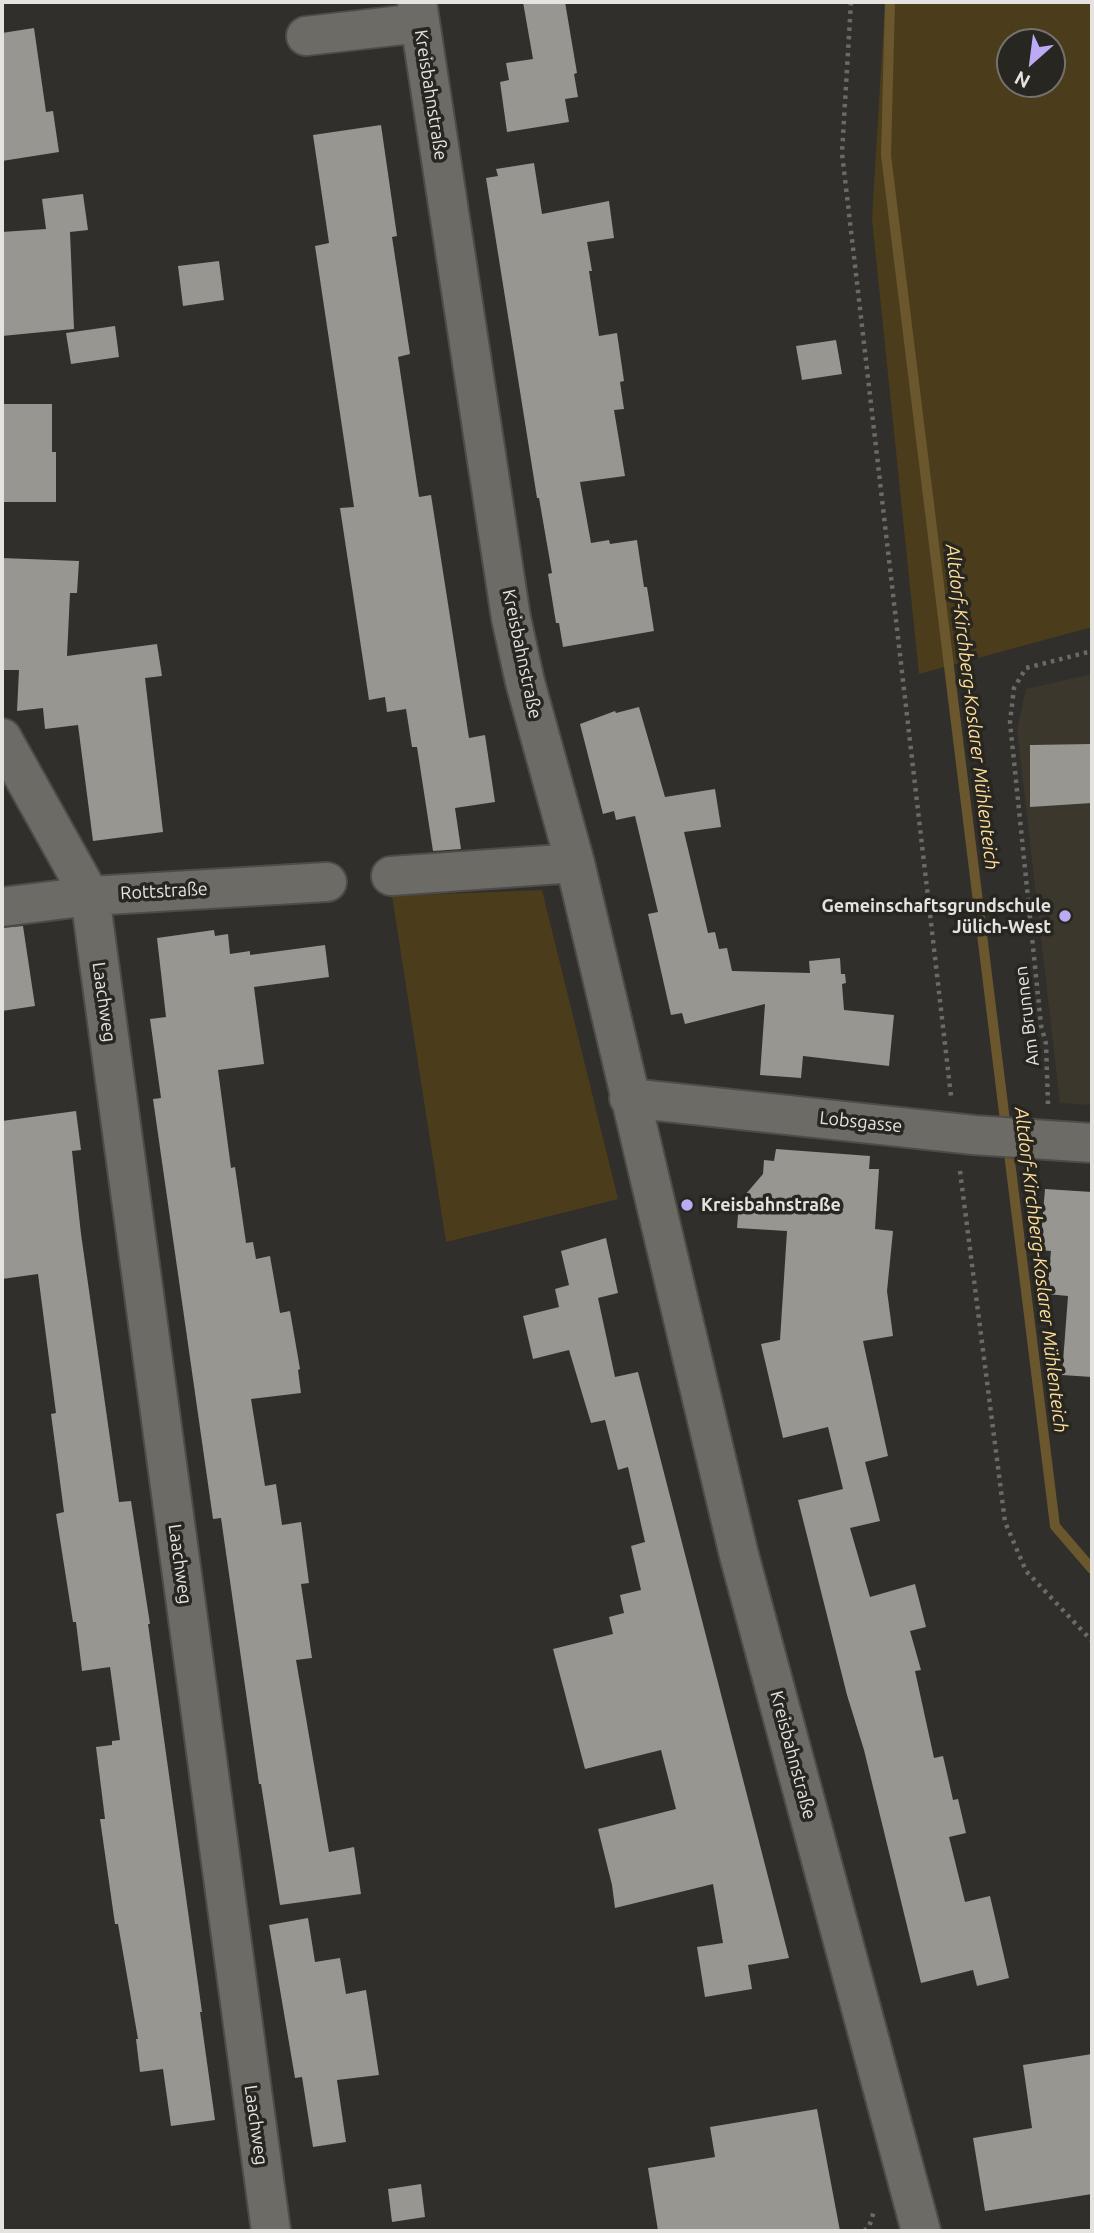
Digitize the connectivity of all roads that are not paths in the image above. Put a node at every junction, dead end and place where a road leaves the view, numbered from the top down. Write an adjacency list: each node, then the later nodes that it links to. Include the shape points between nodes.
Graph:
1 (419, 12): 2 (street); 4 (street, Kreisbahnstraße, via 511,618)
2 (306, 36)
3 (2, 738): 7 (street)
4 (575, 863): 5 (street); 9 (street, Kreisbahnstraße)
5 (391, 876)
6 (327, 882): 7 (street, Rottstraße)
7 (90, 896): 8 (street, Rottstraße); 11 (street, Laachweg)
8 (2, 908)
9 (629, 1098): 10 (street, Lobsgasse); 12 (street, Kreisbahnstraße, via 739,1555)
10 (1092, 1143)
11 (271, 2231)
12 (921, 2231)

